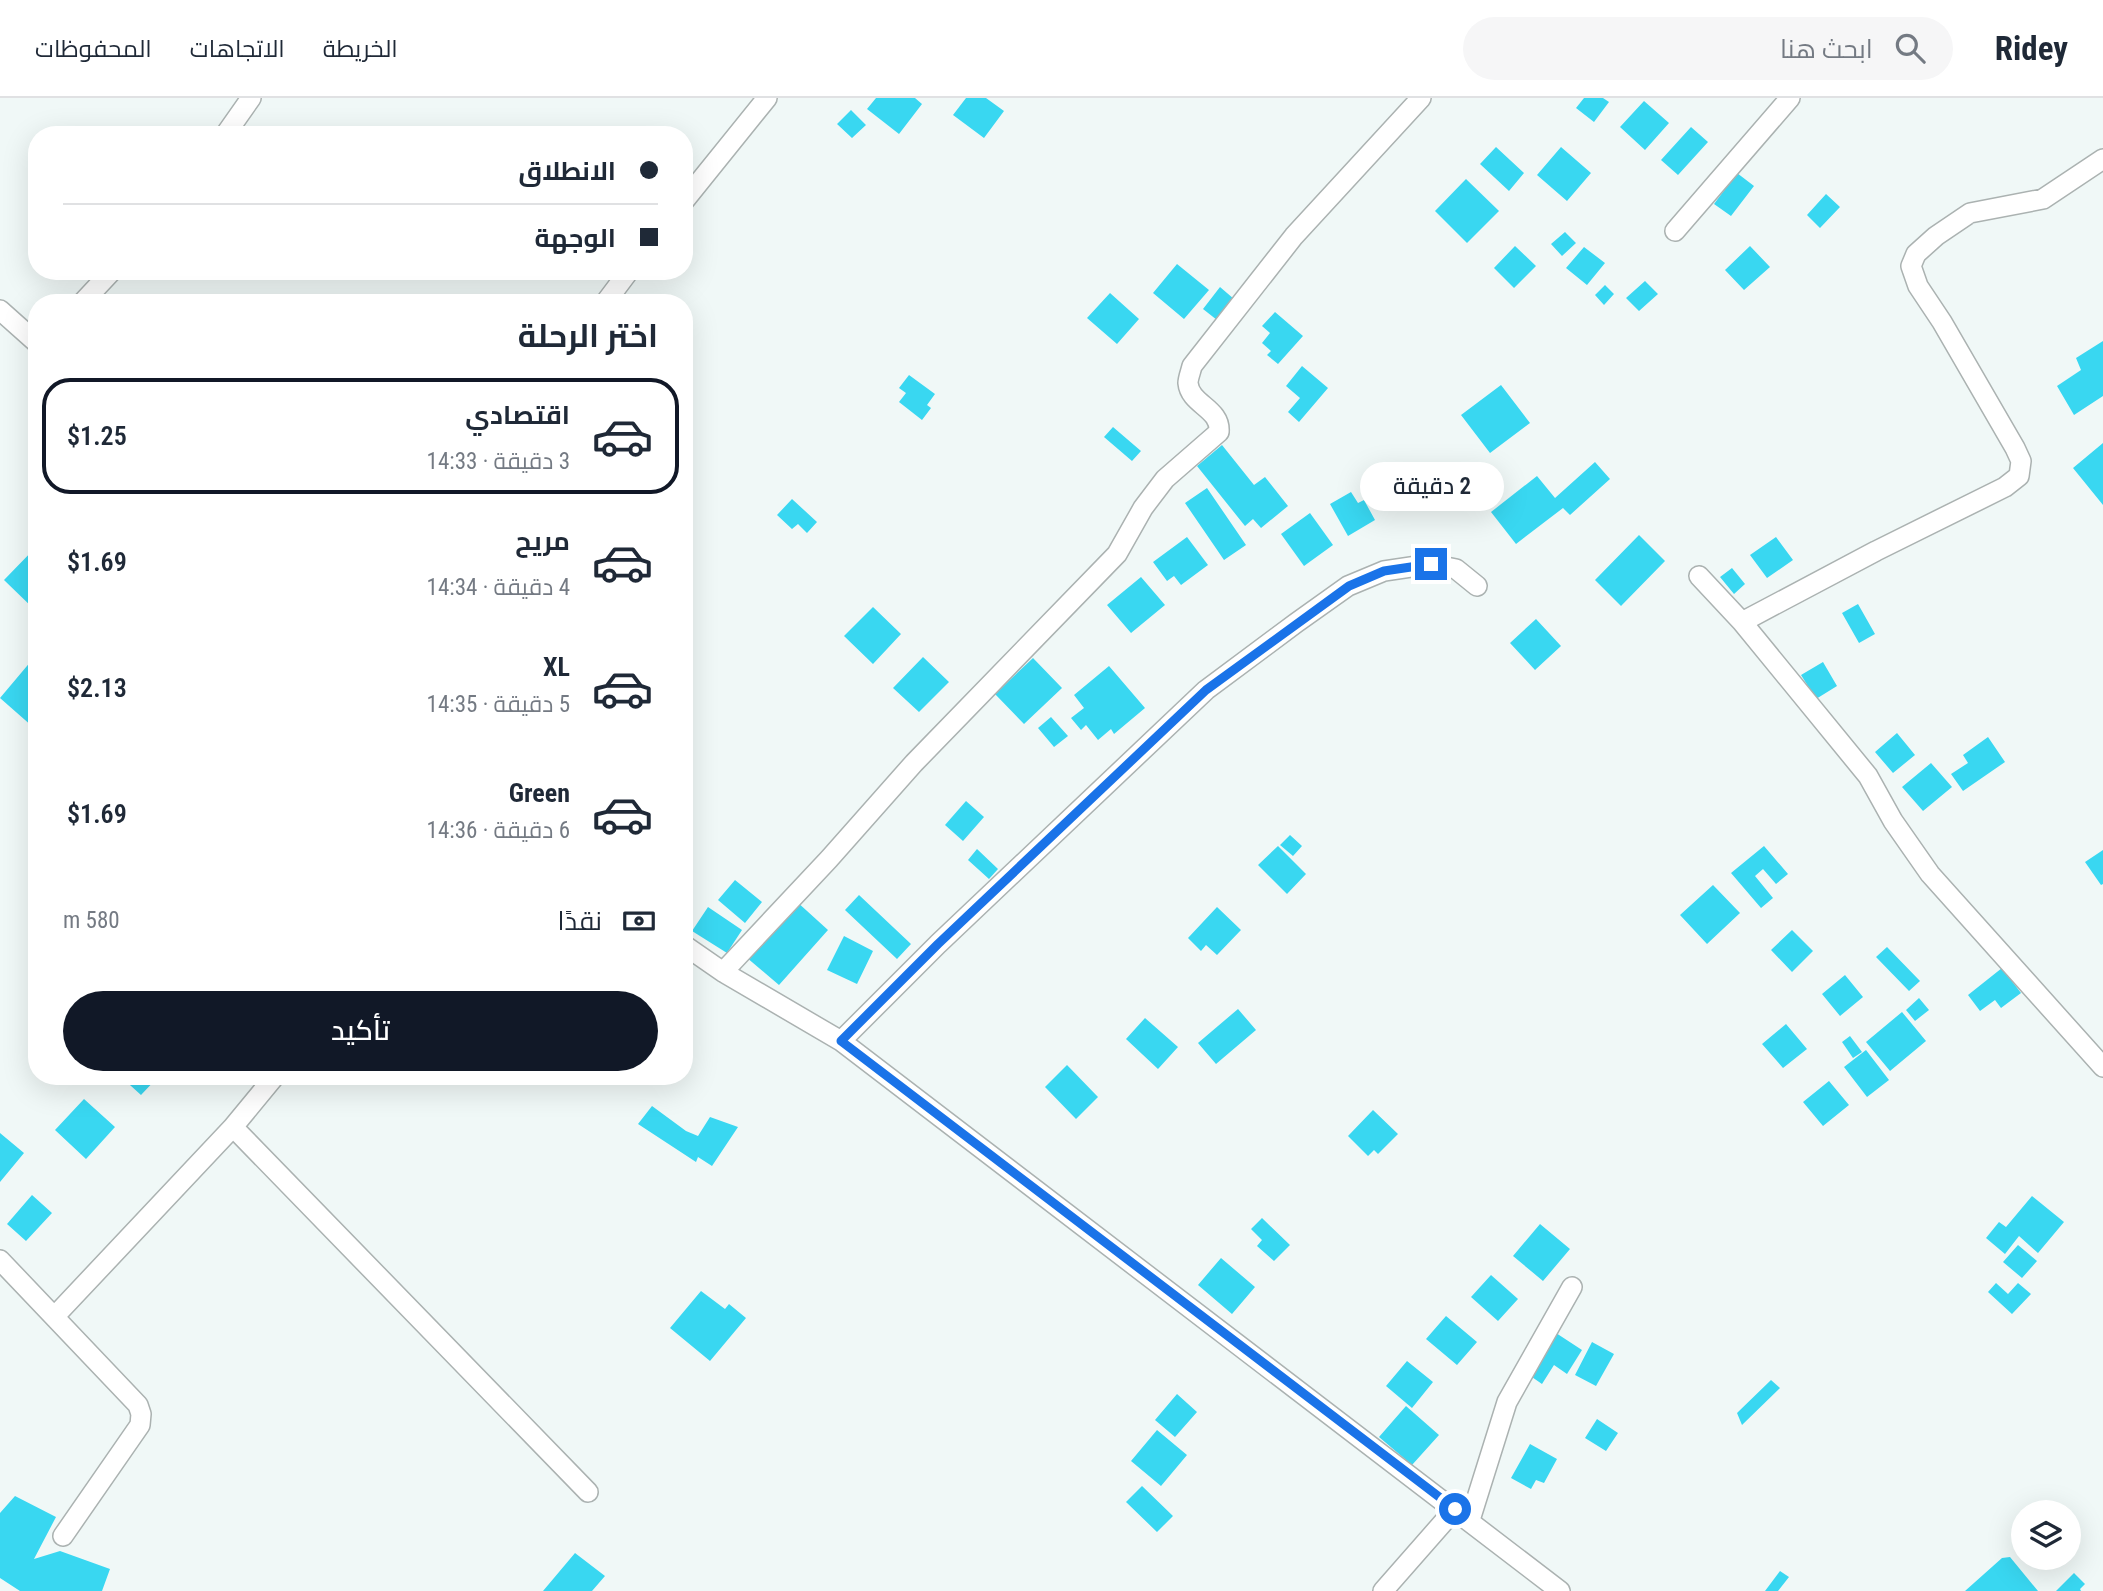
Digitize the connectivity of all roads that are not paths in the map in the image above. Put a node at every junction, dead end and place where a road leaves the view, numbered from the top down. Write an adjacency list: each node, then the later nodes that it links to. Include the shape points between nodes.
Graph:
1 (251, 98): 5 (street)
2 (767, 98): 7 (street)
3 (1421, 98): 17 (street, via 1294,236 1192,366 1188,384 1218,419 1219,432 1165,479 1117,554 914,763)
4 (1790, 98): 8 (street)
5 (231, 126)
6 (2103, 159): 15 (street, via 2043,199 1970,214 1936,236 1916,254 1911,266 1918,286 2015,448 2021,461 2019,476)
7 (693, 190)
8 (1675, 231)
9 (104, 280): 10 (street)
10 (90, 294)
11 (0, 310): 12 (street)
12 (28, 335)
13 (1699, 576): 15 (street)
14 (1477, 586): 18 (street, via 1456,569 1431,564 1384,571 1349,586 1296,623 1206,690)
15 (1742, 622): 19 (street, via 1868,776 1930,874)
16 (693, 951): 17 (street)
17 (723, 972): 18 (street)
18 (841, 1041): 26 (street)
19 (2103, 1067)
20 (268, 1085): 21 (street)
21 (233, 1127): 24 (street); 25 (street)
22 (0, 1260): 24 (street)
23 (1572, 1287): 26 (street, via 1507,1402)
24 (55, 1316): 27 (street, via 138,1405 141,1415 139,1425)
25 (588, 1492)
26 (1462, 1514): 28 (street); 29 (street)
27 (62, 1536)
28 (1383, 1591)
29 (1560, 1591)

